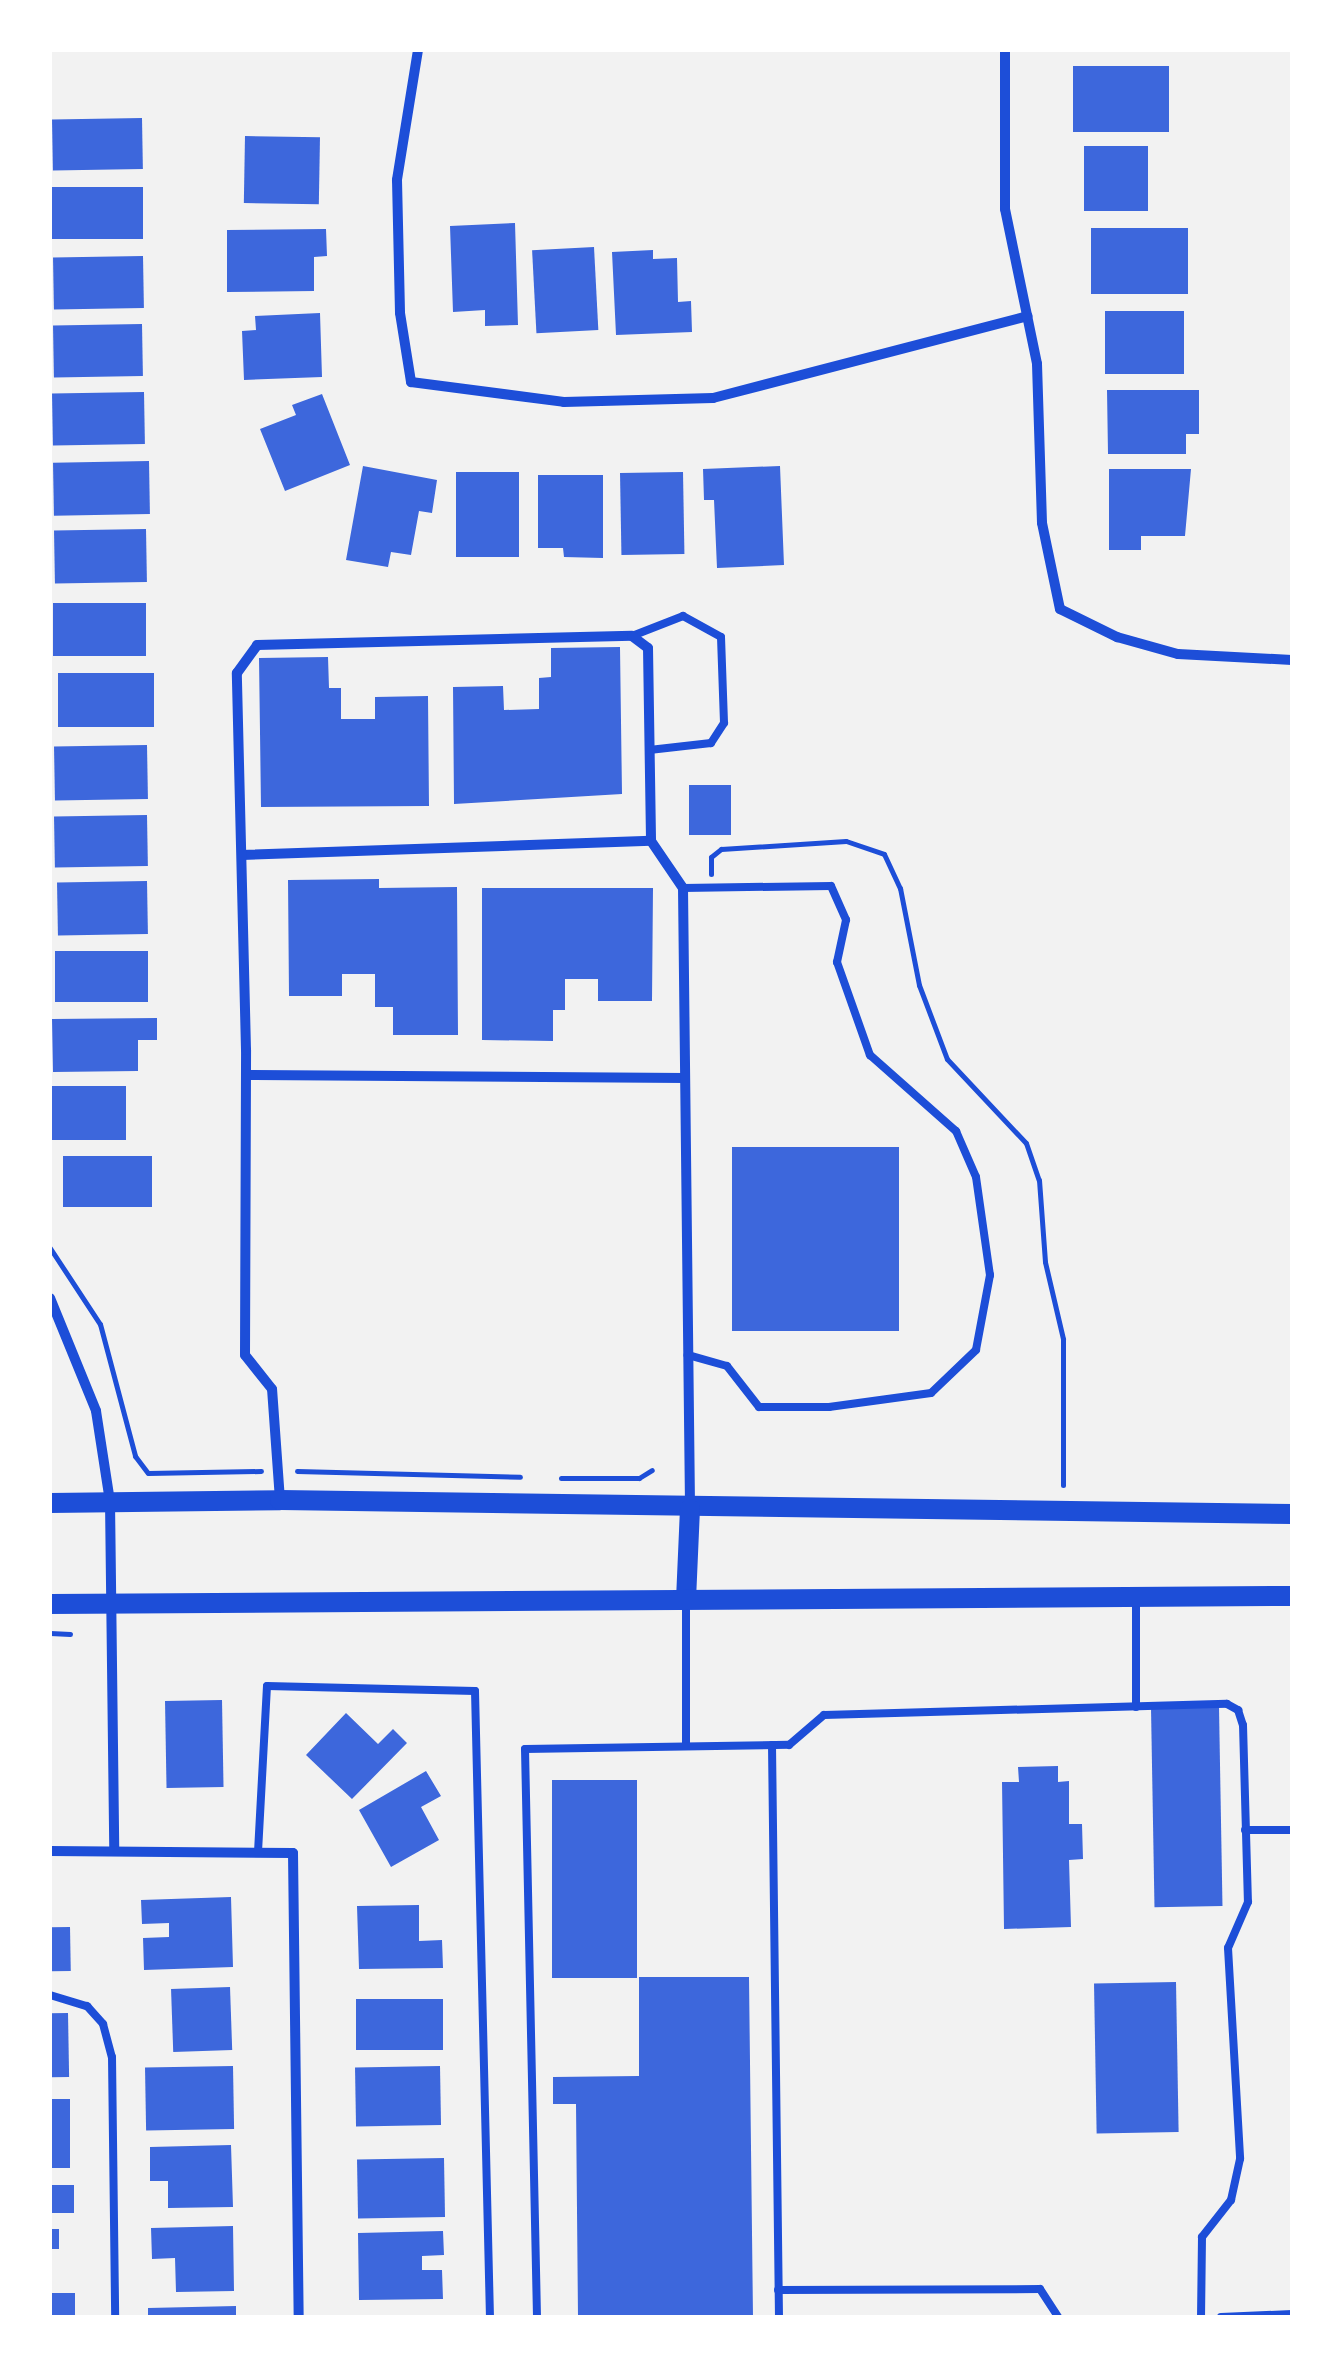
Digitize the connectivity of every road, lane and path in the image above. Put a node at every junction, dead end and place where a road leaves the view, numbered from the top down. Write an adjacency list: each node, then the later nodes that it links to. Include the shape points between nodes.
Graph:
1 (418, 50): 3 (street, via 397,180 398,300 411,382 564,402 713,398)
2 (1005, 50): 3 (street, via 1004,197)
3 (1027, 316): 5 (street, via 1039,388 1042,523 1060,609 1117,637 1178,654)
4 (632, 636): 6 (street, via 648,648); 6 (lane, via 683,616 702,621 720,637 724,722 712,743); 8 (street, via 257,645 236,674)
5 (1292, 660)
6 (650, 750): 7 (street)
7 (650, 840): 8 (street); 10 (street)
8 (242, 855): 11 (street)
9 (712, 887): 10 (lane); 15 (lane, via 830,886 846,920 837,962 870,1055 956,1131 976,1177 990,1274 976,1350 930,1394 829,1407 759,1407 727,1366); 20 (path, via 711,858 721,849 846,841 884,854 900,888 918,985 947,1059 1026,1144 1038,1180 1045,1262 1061,1319)
10 (683, 888): 12 (street)
11 (246, 1076): 12 (street); 17 (street, via 245,1355 272,1389)
12 (685, 1078): 15 (street)
13 (50, 1248): 17 (path, via 100,1324 135,1456 148,1473)
14 (50, 1298): 22 (street, via 96,1411)
15 (688, 1355): 24 (street)
16 (652, 1470): 19 (path, via 639,1478)
17 (278, 1471): 18 (path); 21 (street)
18 (528, 1478)
19 (545, 1478)
20 (1063, 1485)
21 (280, 1500): 22 (main road); 24 (main road)
22 (110, 1501): 23 (main road); 30 (street)
23 (50, 1503)
24 (690, 1510): 25 (main road); 28 (main road)
25 (1292, 1514)
26 (1292, 1596): 27 (main road)
27 (1136, 1597): 28 (main road); 33 (lane)
28 (686, 1600): 30 (main road); 34 (lane)
29 (50, 1604): 30 (main road)
30 (111, 1604): 39 (street)
31 (50, 1633): 32 (path)
32 (70, 1634)
33 (1136, 1706): 35 (lane, via 824,1715 795,1744); 36 (lane, via 1227,1704 1238,1710)
34 (686, 1745): 35 (lane); 47 (lane, via 525,1749)
35 (772, 1745): 42 (lane)
36 (1246, 1830): 37 (lane); 50 (lane, via 1248,1902 1228,1948 1239,2173 1232,2200 1202,2237)
37 (1292, 1830)
38 (50, 1851): 39 (street)
39 (114, 1852): 40 (street)
40 (258, 1852): 45 (street, via 292,1852); 46 (lane, via 267,1686 475,1691)
41 (50, 1995): 44 (lane, via 87,2006 103,2024 112,2057)
42 (778, 2290): 48 (lane); 49 (lane, via 1040,2288)
43 (1292, 2314): 51 (lane)
44 (115, 2317)
45 (299, 2317)
46 (490, 2317)
47 (538, 2317)
48 (779, 2317)
49 (1058, 2317)
50 (1200, 2317)
51 (1222, 2317)

